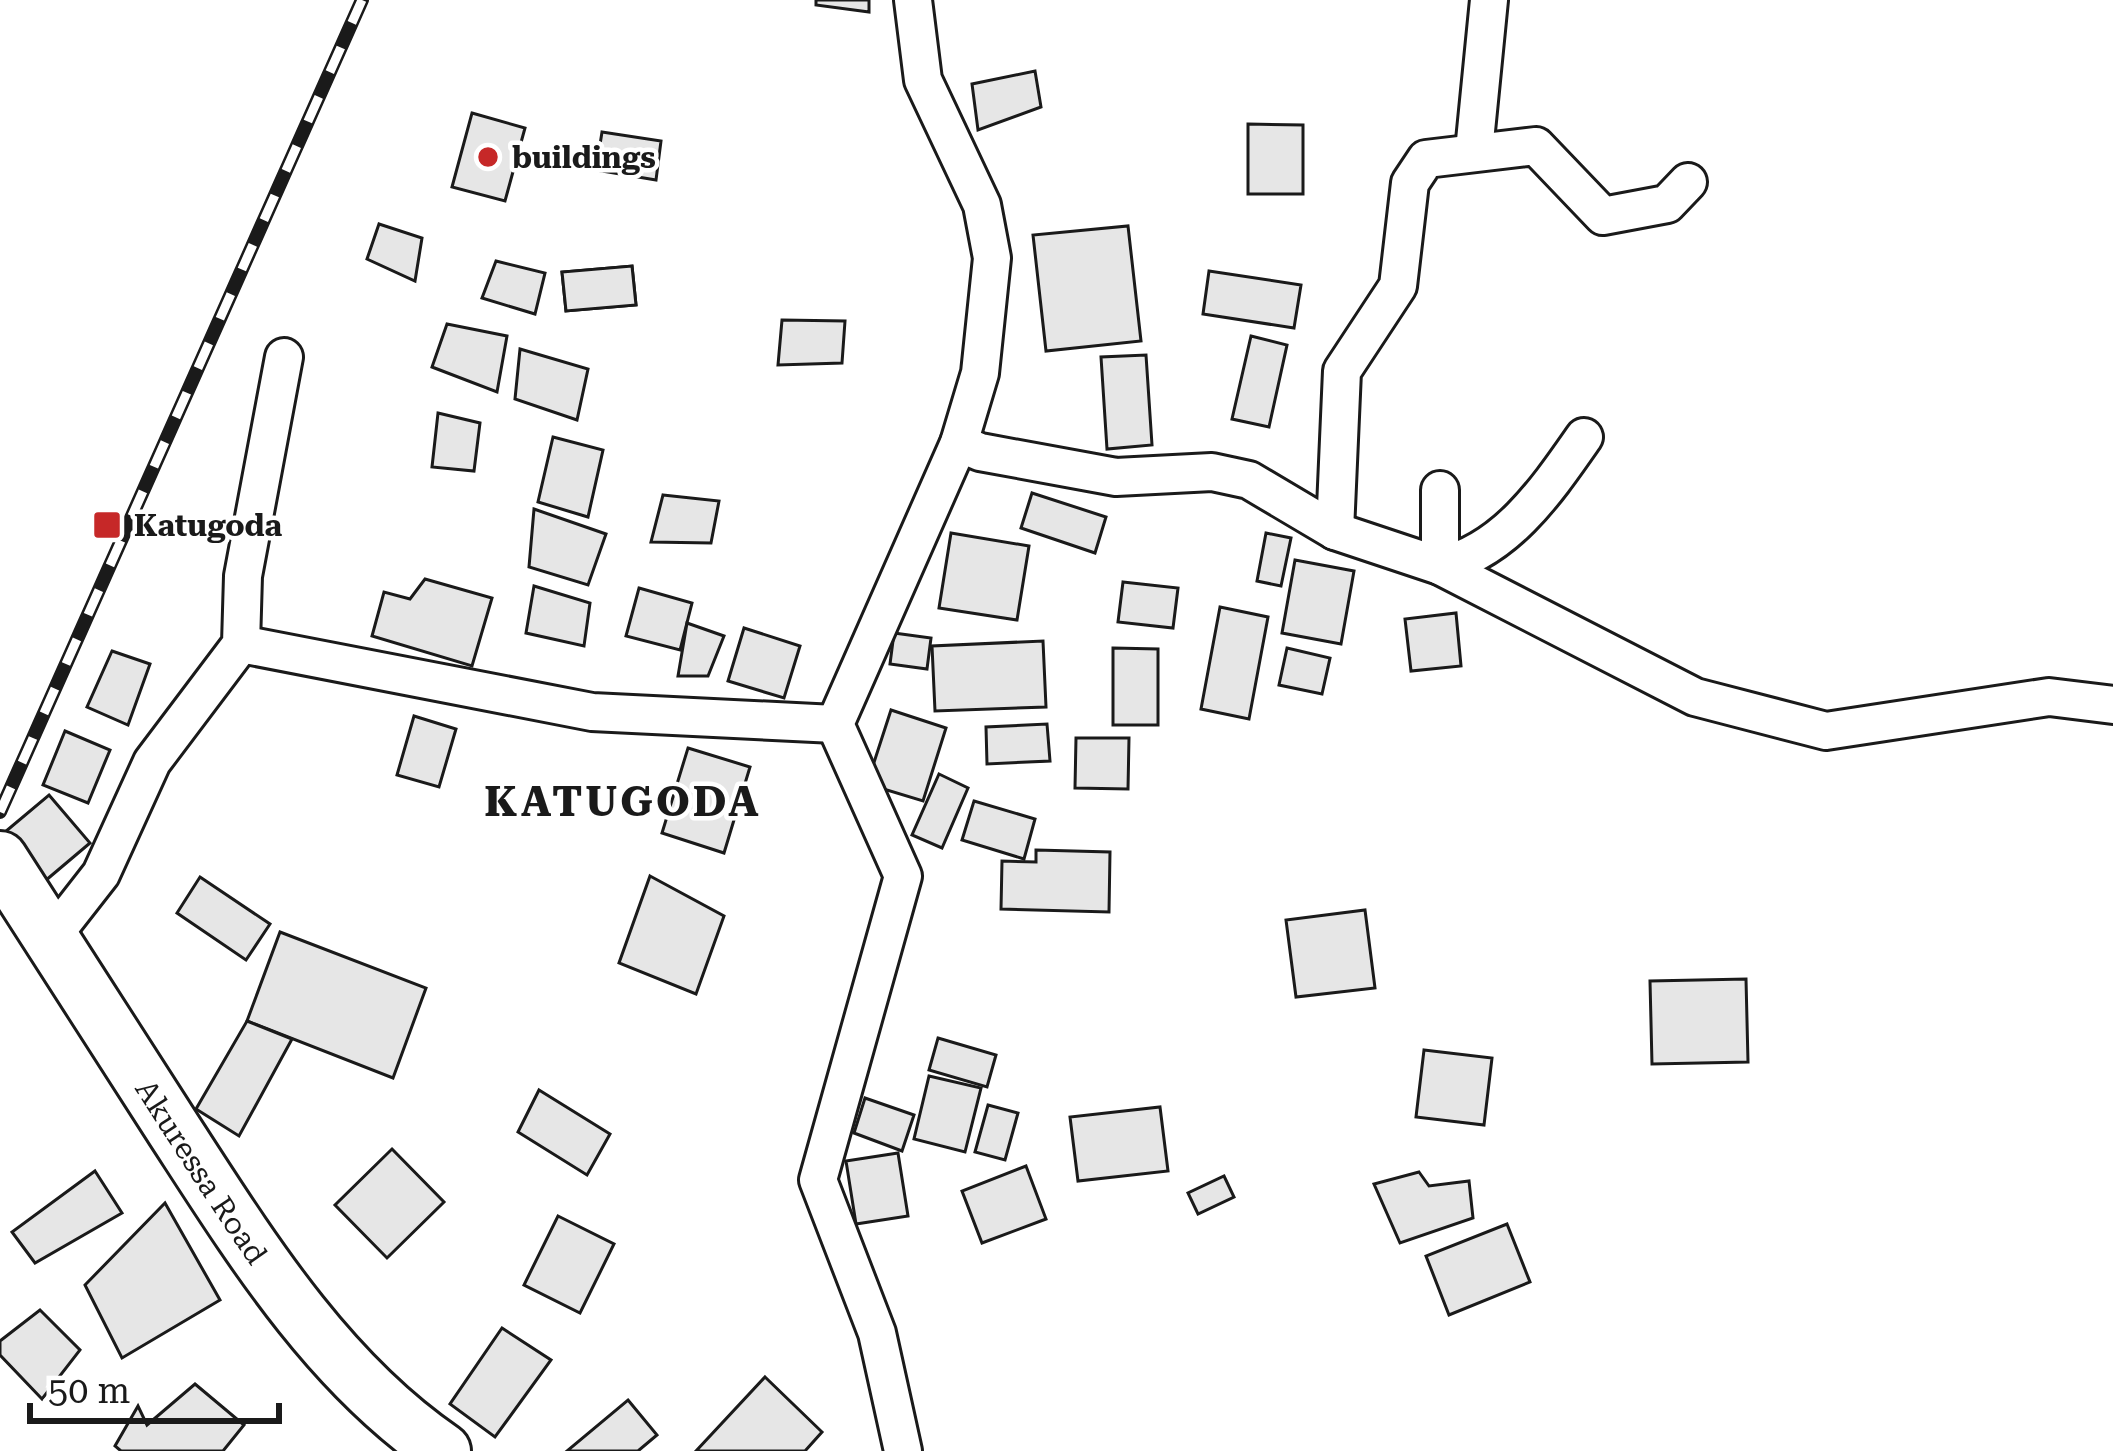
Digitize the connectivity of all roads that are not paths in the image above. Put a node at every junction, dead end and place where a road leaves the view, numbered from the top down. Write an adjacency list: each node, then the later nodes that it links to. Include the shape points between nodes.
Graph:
1 (914, 0): 7 (street, via 923,80 982,205 992,258 980,373)
2 (1489, 0): 3 (street)
3 (1474, 151): 4 (street, via 1536,146 1603,216 1666,204); 9 (street, via 1426,159 1410,183 1398,286 1342,371)
4 (1688, 182)
5 (284, 357): 11 (street, via 243,576)
6 (1584, 437): 10 (street, via 1538,503 1474,559)
7 (959, 443): 9 (street, via 1116,477 1212,472 1249,480); 13 (street)
8 (1440, 490): 10 (street)
9 (1334, 531): 10 (street)
10 (1440, 566): 12 (street, via 1695,697 1826,731 2049,697)
11 (241, 644): 13 (street, via 592,712); 15 (street, via 152,762 101,874)
12 (2113, 705)
13 (835, 724): 17 (street, via 903,876 818,1180 877,1334)
14 (0, 859): 15 (highway, Akuressa Road)
15 (51, 938): 16 (highway, Akuressa Road, via 311,1328 368,1393)
16 (443, 1451)
17 (903, 1451)

